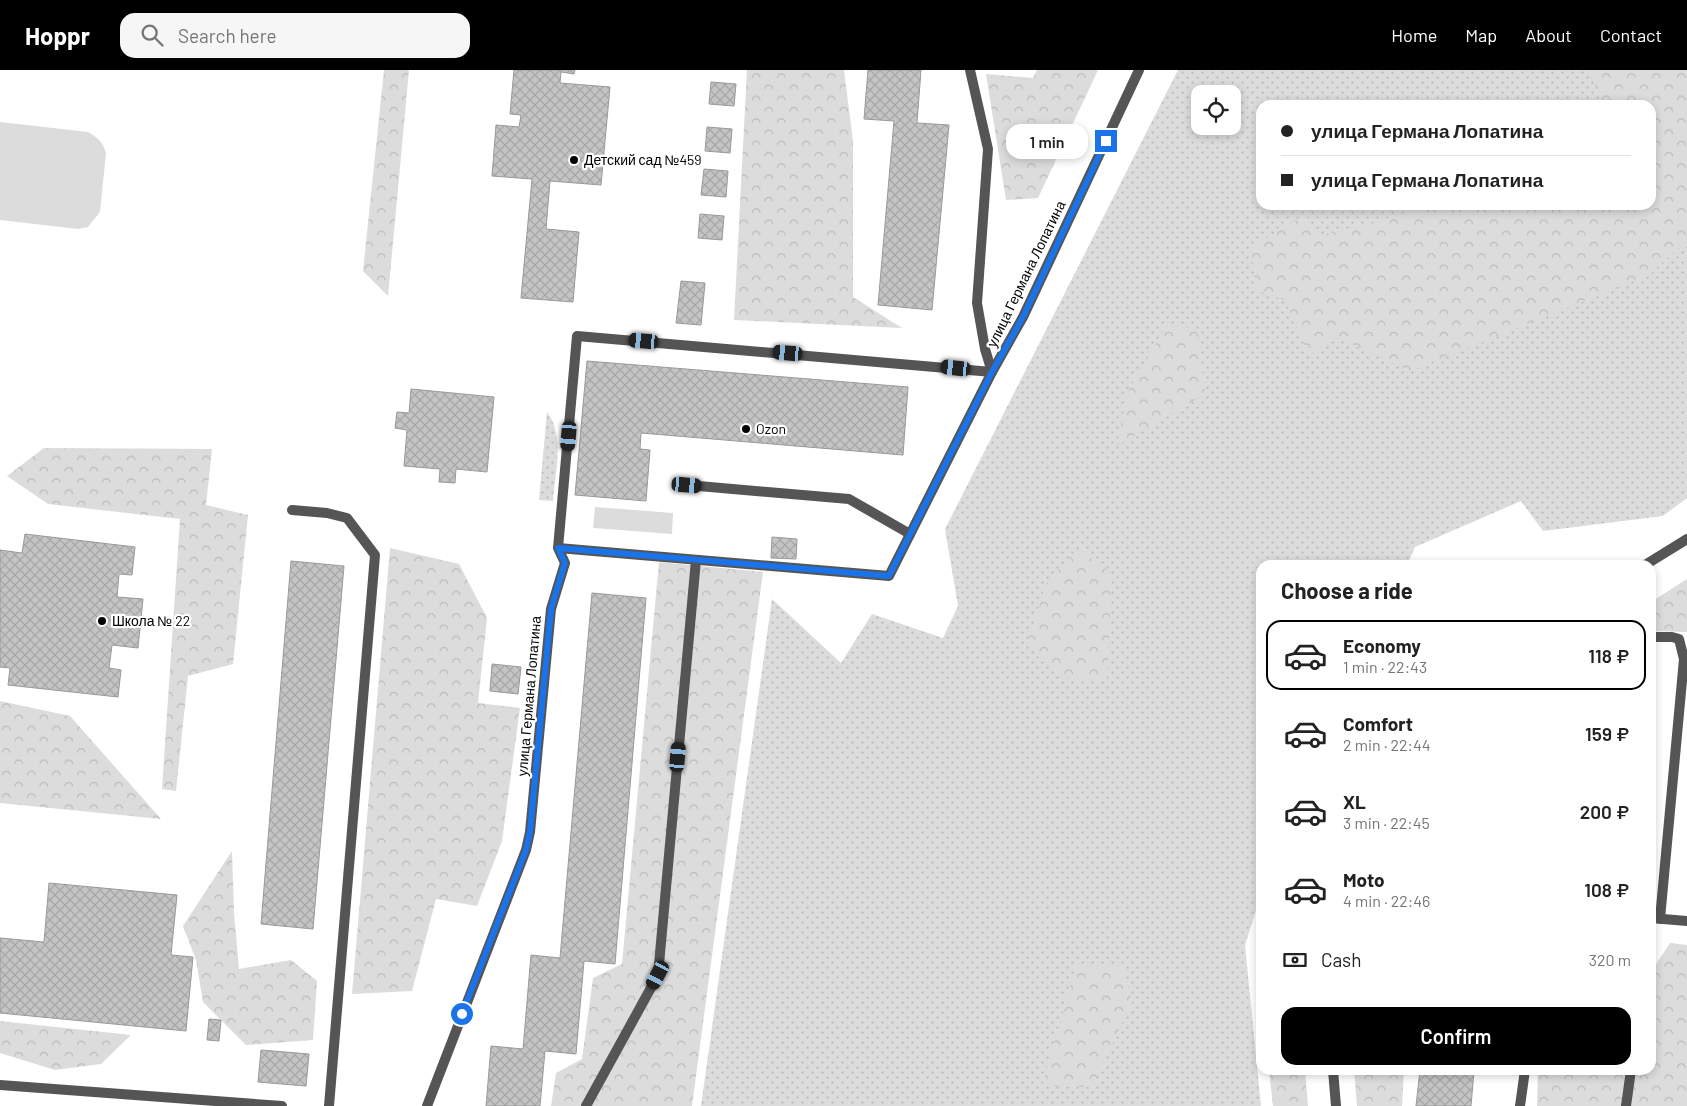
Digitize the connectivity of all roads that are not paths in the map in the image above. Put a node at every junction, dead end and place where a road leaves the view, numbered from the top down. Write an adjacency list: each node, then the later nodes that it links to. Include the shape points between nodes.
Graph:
1 (970, 70): 3 (street, via 988,149 976,303)
2 (1139, 70): 3 (street, улица Германа Лопатина, via 1023,317)
3 (992, 372): 6 (street); 8 (street, улица Германа Лопатина, via 577,336)
4 (687, 485): 6 (street, via 849,499)
5 (292, 510): 19 (street, via 347,518 375,555)
6 (910, 534): 9 (street, via 889,576)
7 (1687, 539): 10 (street)
8 (558, 548): 9 (street); 20 (street, улица Германа Лопатина, via 565,563 551,609 526,850)
9 (696, 560): 21 (street, via 658,975)
10 (1656, 560)
11 (1656, 637): 12 (street, via 1679,639 1684,659)
12 (1656, 918): 13 (street)
13 (1687, 922)
14 (1333, 1075): 22 (street)
15 (1524, 1075): 23 (street)
16 (1630, 1075): 24 (street)
17 (0, 1085): 18 (street)
18 (282, 1106)
19 (329, 1106)
20 (427, 1106)
21 (586, 1106)
22 (1336, 1106)
23 (1520, 1106)
24 (1626, 1106)

